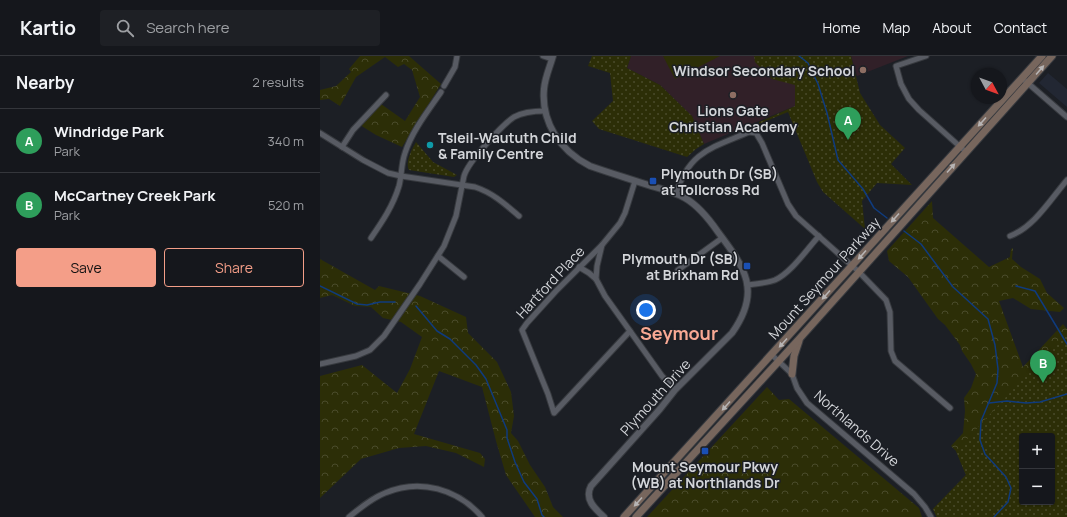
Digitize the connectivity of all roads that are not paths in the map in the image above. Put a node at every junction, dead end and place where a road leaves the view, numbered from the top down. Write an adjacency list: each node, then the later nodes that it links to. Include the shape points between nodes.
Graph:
1 (457, 56): 9 (street, via 455,67)
2 (543, 56): 6 (street)
3 (926, 56): 15 (street, via 896,66 901,84 919,110)
4 (1042, 56): 7 (main road, Mount Seymour Parkway)
5 (1052, 56): 8 (main road, Mount Seymour Parkway, one-way to 5)
6 (553, 58): 12 (street, Plymouth Drive, via 544,88)
7 (1022, 78): 8 (street); 15 (main road, Mount Seymour Parkway, one-way to 15)
8 (1028, 83): 13 (street); 17 (main road, Mount Seymour Parkway)
9 (444, 86)
10 (441, 92): 18 (street, via 409,142 402,162)
11 (386, 95): 16 (street, via 358,124)
12 (545, 111): 20 (street, Plymouth Drive, via 554,135 570,154 590,166); 21 (street, via 514,117 504,125 466,170)
13 (1067, 117)
14 (320, 133): 16 (street)
15 (960, 146): 17 (street); 30 (main road, Mount Seymour Parkway, one-way to 30)
16 (342, 147): 18 (street, via 377,168)
17 (966, 152): 33 (main road, Mount Seymour Parkway, one-way to 17)
18 (401, 176): 21 (street); 26 (street, via 392,204)
19 (1067, 180): 25 (street, via 1028,225)
20 (635, 181): 22 (street, Plymouth Drive); 28 (street, Hartford Place, via 620,223)
21 (462, 185): 23 (street, via 475,187 493,195); 29 (street, via 452,226)
22 (676, 194): 24 (street, via 689,165 696,158 749,132 756,133 788,204 796,216); 27 (street, Plymouth Drive, via 690,200 699,208)
23 (519, 216)
24 (819, 236): 30 (street); 36 (street, via 780,278)
25 (1010, 236)
26 (371, 238)
27 (722, 238): 32 (street); 36 (street, Plymouth Drive, via 741,264)
28 (602, 245): 31 (street, Hartford Place); 35 (street)
29 (438, 256): 34 (street); 41 (street, via 398,318 370,350 356,356)
30 (852, 266): 33 (street); 39 (main road, Mount Seymour Parkway, one-way to 39)
31 (579, 267): 35 (street); 37 (street, Hartford Place, via 522,330 554,413)
32 (678, 270)
33 (858, 272): 38 (main road, Mount Seymour Parkway); 44 (street, via 882,295 889,306 890,351 895,361)
34 (464, 277)
35 (596, 279): 37 (street)
36 (748, 285): 43 (street, Plymouth Drive, via 746,306 739,323)
37 (630, 331): 43 (street)
38 (800, 338): 40 (main road, Mount Seymour Parkway); 42 (main road)
39 (772, 355): 40 (street, Northlands Drive); 48 (main road, Mount Seymour Parkway, one-way to 48)
40 (778, 361): 42 (street, Northlands Drive); 49 (main road, Mount Seymour Parkway)
41 (320, 364)
42 (792, 374): 50 (street, Northlands Drive, via 807,403 914,494)
43 (675, 390): 47 (street, Plymouth Drive, via 590,490 590,500)
44 (950, 408)
45 (349, 517): 46 (street, via 384,493 403,487 424,486 451,492)
46 (482, 517)
47 (604, 517)
48 (624, 517)
49 (636, 517)
50 (931, 517)

